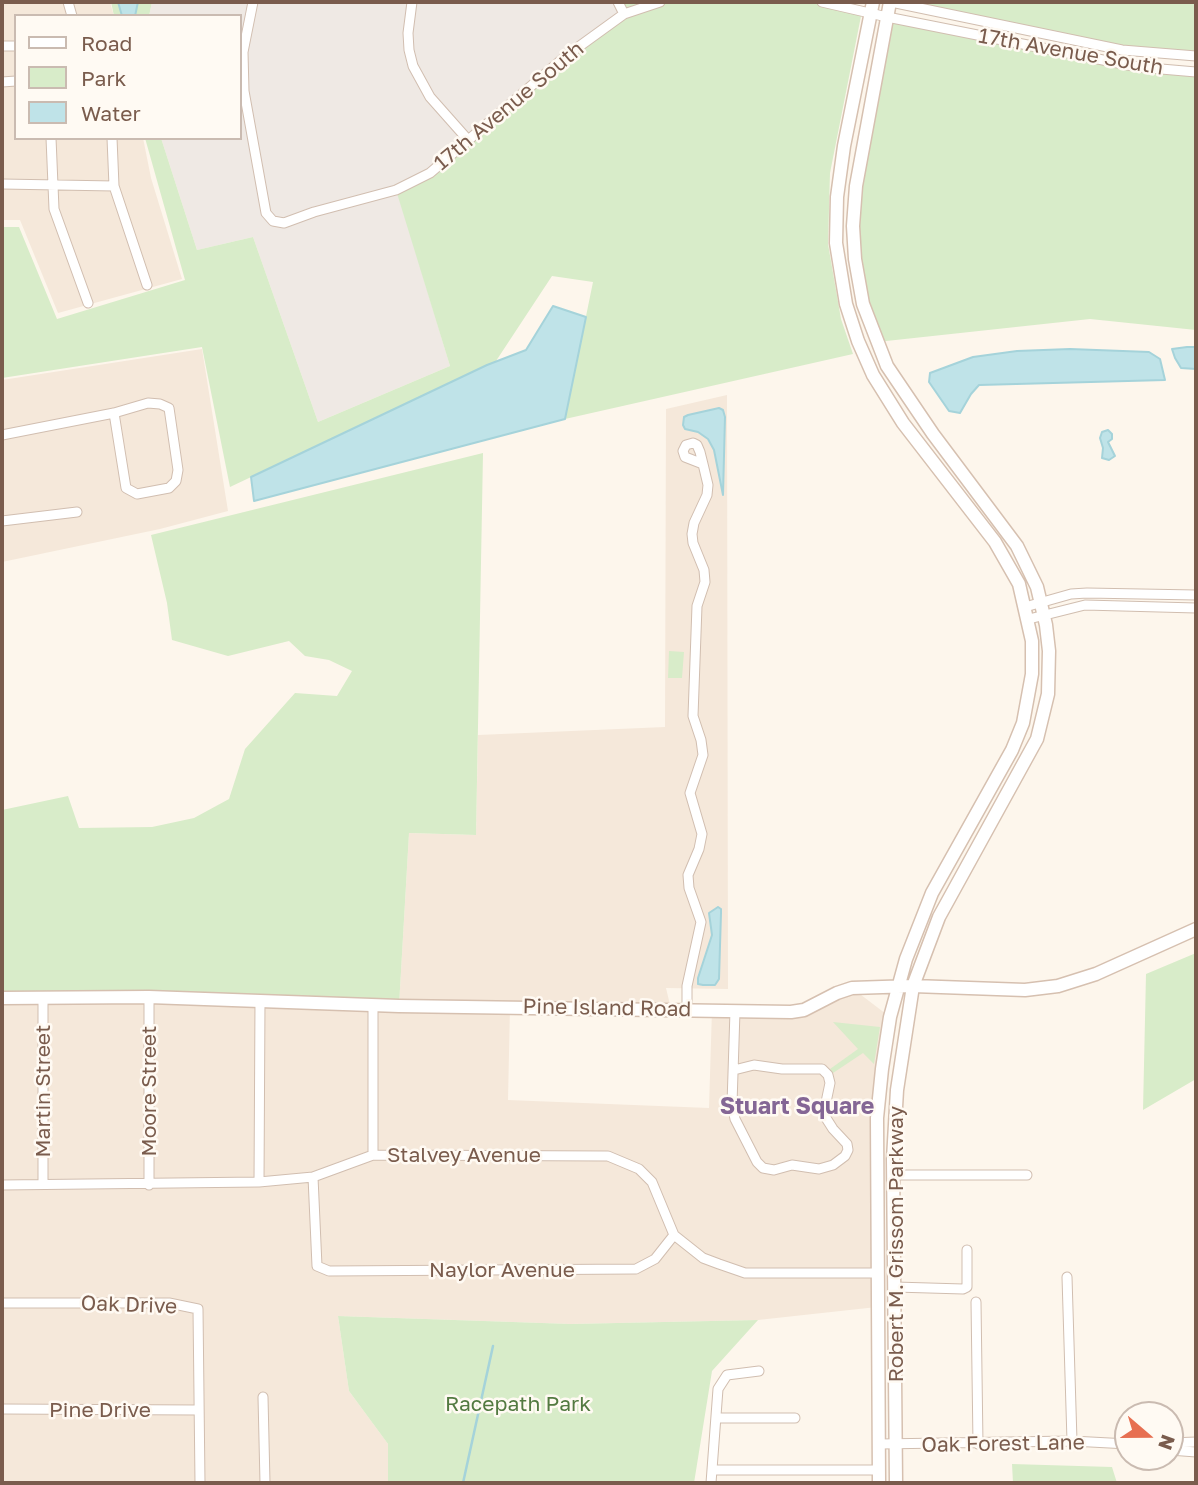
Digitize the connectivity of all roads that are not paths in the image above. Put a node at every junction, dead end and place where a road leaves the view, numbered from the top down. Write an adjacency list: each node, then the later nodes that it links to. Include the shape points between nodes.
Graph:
1 (253, 2): 16 (street, 17th Avenue South, via 243,52 244,91 266,213 273,221 284,223 396,190 430,173)
2 (412, 2): 16 (street, via 408,33 413,65 430,97)
3 (618, 2): 8 (street)
4 (660, 2): 8 (street, 17th Avenue South)
5 (822, 2): 7 (street, 17th Avenue South)
6 (890, 2): 9 (main road, Robert M. Grissom Parkway); 10 (street, 17th Avenue South)
7 (872, 7): 9 (street, 17th Avenue South); 32 (main road, Robert M. Grissom Parkway, via 836,197 836,243 846,304 873,375 903,424 995,542 1019,584)
8 (624, 13): 16 (street, 17th Avenue South, via 566,56)
9 (887, 17): 12 (street, 17th Avenue South); 29 (main road, Robert M. Grissom Parkway, via 856,186 853,226 863,304 887,366 1017,546)
10 (1098, 45): 11 (street, 17th Avenue South); 12 (street)
11 (1196, 56)
12 (1095, 59): 13 (street, 17th Avenue South)
13 (1196, 72)
14 (51, 140): 18 (street)
15 (112, 140): 19 (street)
16 (469, 141)
17 (2, 184): 18 (street)
18 (52, 186): 19 (street); 21 (street, via 54,209)
19 (114, 186): 20 (street)
20 (147, 285)
21 (88, 303)
22 (114, 414): 22 (street, via 148,403 169,408 178,470 169,488 137,494 126,488); 23 (street)
23 (2, 435)
24 (703, 464): 42 (street, via 707,495 692,534 705,576 697,606 693,716 703,755 690,793 702,834 688,875 701,922 687,986)
25 (76, 512): 26 (street)
26 (2, 521)
27 (1124, 593): 28 (street); 29 (street, via 1079,593); 30 (street)
28 (1196, 594)
29 (1041, 602): 32 (street); 33 (main road, Robert M. Grissom Parkway)
30 (1125, 607): 31 (street); 33 (street, via 1085,605)
31 (1196, 608)
32 (1027, 613): 33 (street); 35 (main road, Robert M. Grissom Parkway, via 1032,674 1023,723 1013,750 932,893)
33 (1044, 615): 36 (main road, Robert M. Grissom Parkway, via 1048,694 1037,739 939,917)
34 (1196, 929): 36 (main road, Pine Island Road, via 1058,986)
35 (897, 986): 36 (main road, Pine Island Road); 43 (main road, Pine Island Road, via 852,988 804,1010); 45 (main road, Robert M. Grissom Parkway)
36 (913, 986): 46 (main road, Robert M. Grissom Parkway)
37 (43, 997): 38 (main road, Pine Island Road); 39 (main road, Pine Island Road); 52 (street, Martin Street)
38 (2, 998)
39 (149, 998): 40 (main road, Pine Island Road); 54 (street, Moore Street)
40 (260, 1001): 41 (main road, Pine Island Road); 51 (street)
41 (373, 1005): 42 (main road, Pine Island Road); 47 (street)
42 (687, 1009): 43 (main road, Pine Island Road)
43 (735, 1011): 44 (street)
44 (734, 1070): 44 (street, via 735,1119 763,1168 800,1165 820,1169 845,1156 847,1144 826,1118 830,1083 822,1069 754,1065)
45 (877, 1118): 46 (main road, via 888,1117); 57 (main road, Robert M. Grissom Parkway)
46 (895, 1123): 48 (main road, Robert M. Grissom Parkway)
47 (373, 1155): 50 (street, Stalvey Avenue); 55 (street, Stalvey Avenue, via 608,1156 639,1169 652,1181)
48 (893, 1175): 49 (street); 59 (main road, Robert M. Grissom Parkway)
49 (1027, 1175)
50 (313, 1177): 51 (street, Stalvey Avenue); 55 (street, Naylor Avenue, via 317,1266 329,1271 636,1269 656,1259)
51 (259, 1182): 54 (street, Stalvey Avenue)
52 (43, 1184): 53 (street, Stalvey Avenue); 54 (street, Stalvey Avenue)
53 (2, 1185)
54 (149, 1185)
55 (674, 1235): 57 (street, Stalvey Avenue, via 703,1258 745,1273)
56 (967, 1250): 59 (street, via 967,1287)
57 (877, 1273): 70 (main road, Robert M. Grissom Parkway)
58 (1067, 1278): 68 (street)
59 (895, 1287): 72 (main road, Robert M. Grissom Parkway)
60 (976, 1302): 71 (street)
61 (2, 1303): 65 (street, Oak Drive, via 169,1303 198,1309)
62 (759, 1371): 66 (street, via 724,1378 718,1389)
63 (263, 1397): 76 (street)
64 (2, 1409): 65 (street, Pine Drive)
65 (198, 1410): 75 (street)
66 (716, 1418): 67 (street); 73 (street)
67 (795, 1418)
68 (1072, 1441): 69 (street, Oak Forest Lane); 71 (street, Oak Forest Lane)
69 (1114, 1443)
70 (879, 1444): 72 (street, Oak Forest Lane); 74 (main road, Robert M. Grissom Parkway)
71 (978, 1444): 72 (street, Oak Forest Lane)
72 (897, 1445): 78 (main road, Robert M. Grissom Parkway)
73 (712, 1470): 74 (street); 77 (street)
74 (879, 1477)
75 (200, 1483)
76 (265, 1483)
77 (711, 1483)
78 (896, 1483)

